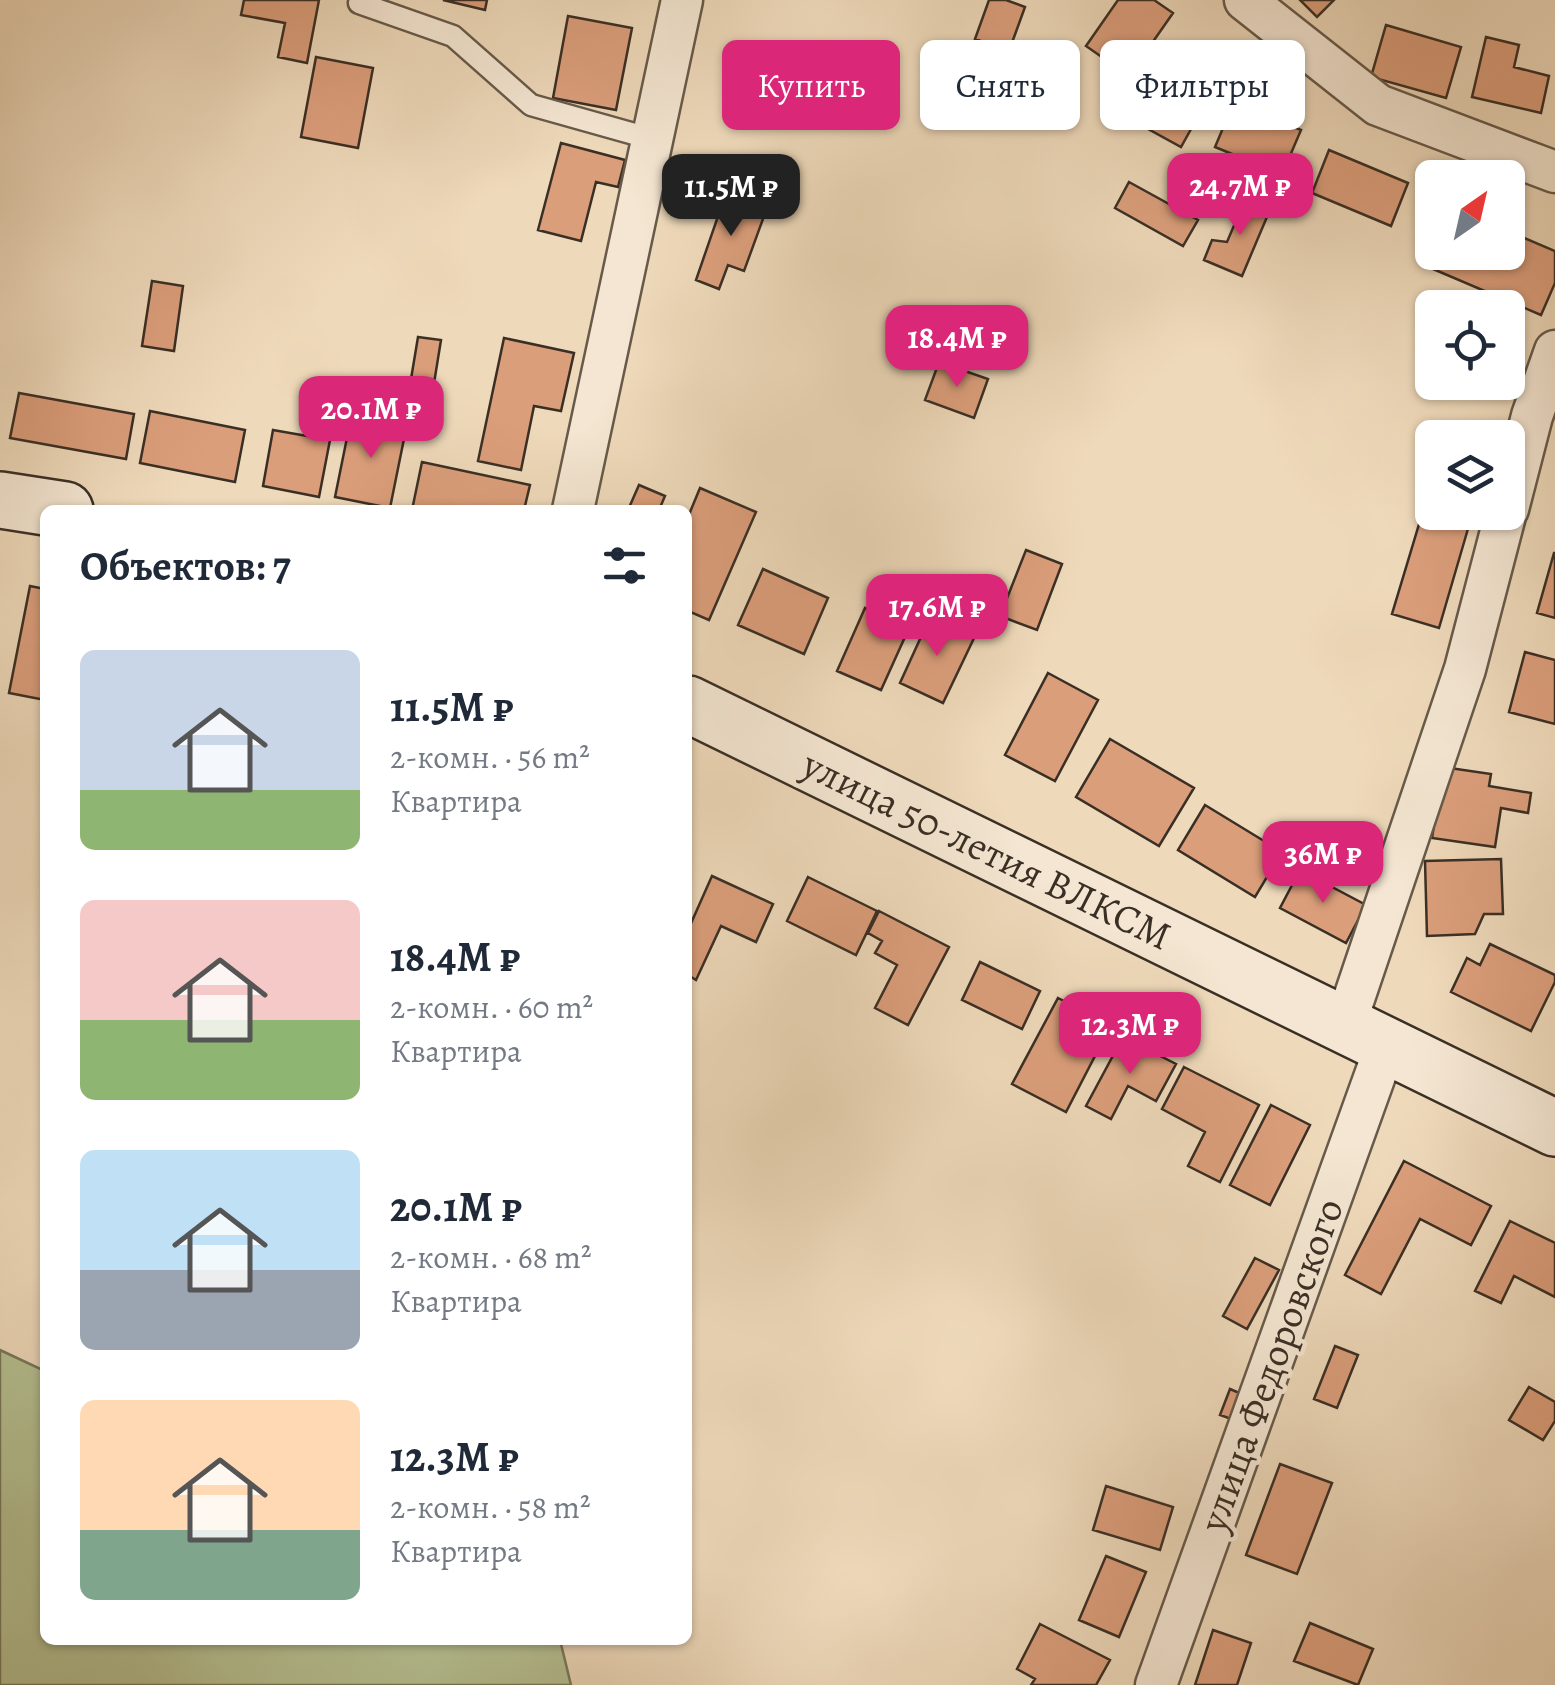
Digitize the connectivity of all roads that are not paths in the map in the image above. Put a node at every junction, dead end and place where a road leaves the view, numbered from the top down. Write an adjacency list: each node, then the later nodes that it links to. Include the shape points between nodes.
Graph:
1 (682, 0): 4 (street)
2 (1245, 0): 5 (street, via 1378,105)
3 (359, 3): 4 (lane, via 452,36 531,105)
4 (652, 140): 9 (street)
5 (1555, 172)
6 (1555, 351): 7 (street, улица Федоровского)
7 (1525, 442)
8 (0, 500): 10 (street)
9 (574, 505)
10 (40, 506)
11 (1502, 530): 13 (street, улица Федоровского)
12 (692, 706): 13 (street, улица 50-летия ВЛКСМ)
13 (1366, 1035): 14 (street, улица 50-летия ВЛКСМ); 15 (street, улица Федоровского)
14 (1555, 1128)
15 (1156, 1685)

